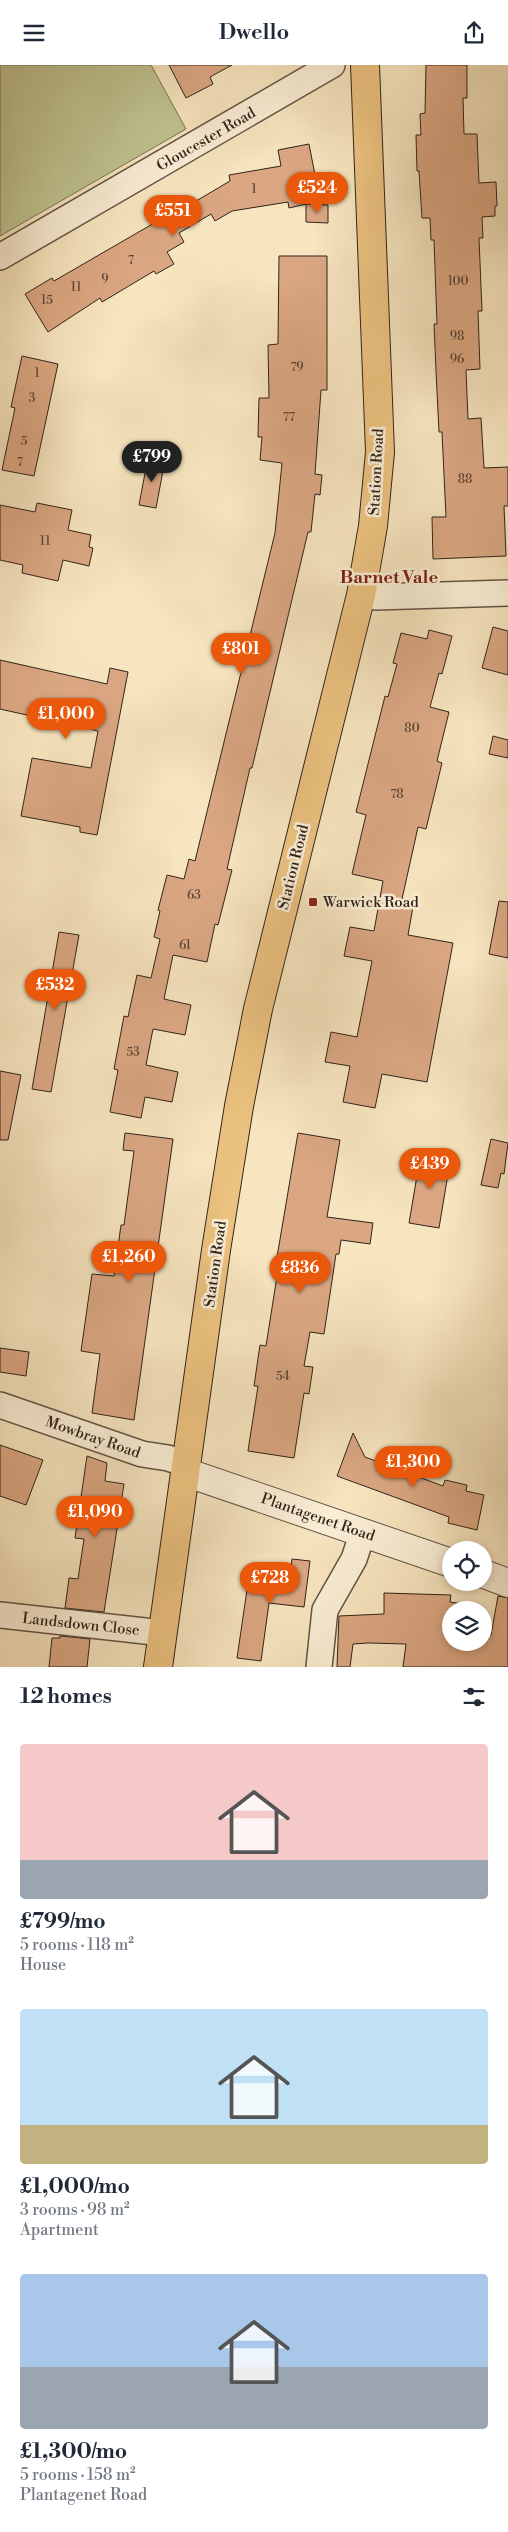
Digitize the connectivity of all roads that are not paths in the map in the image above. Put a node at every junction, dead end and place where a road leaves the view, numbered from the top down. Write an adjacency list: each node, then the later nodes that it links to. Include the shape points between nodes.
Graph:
1 (332, 65): 3 (street, Gloucester Road)
2 (365, 65): 5 (main road, Station Road, via 380,452 373,526)
3 (0, 257)
4 (508, 593): 5 (street)
5 (361, 595): 7 (main road, Station Road, via 254,1028 216,1250)
6 (0, 1405): 7 (street, Mowbray Road, via 142,1454 168,1458)
7 (186, 1468): 8 (street, Plantagenet Road); 13 (main road, Station Road)
8 (363, 1532): 9 (street, Plantagenet Road); 15 (street, via 354,1559 325,1609)
9 (442, 1560)
10 (492, 1577): 11 (street)
11 (508, 1583)
12 (0, 1615): 13 (street, Landsdown Close)
13 (163, 1633): 14 (main road, Station Road)
14 (158, 1667)
15 (319, 1667)

